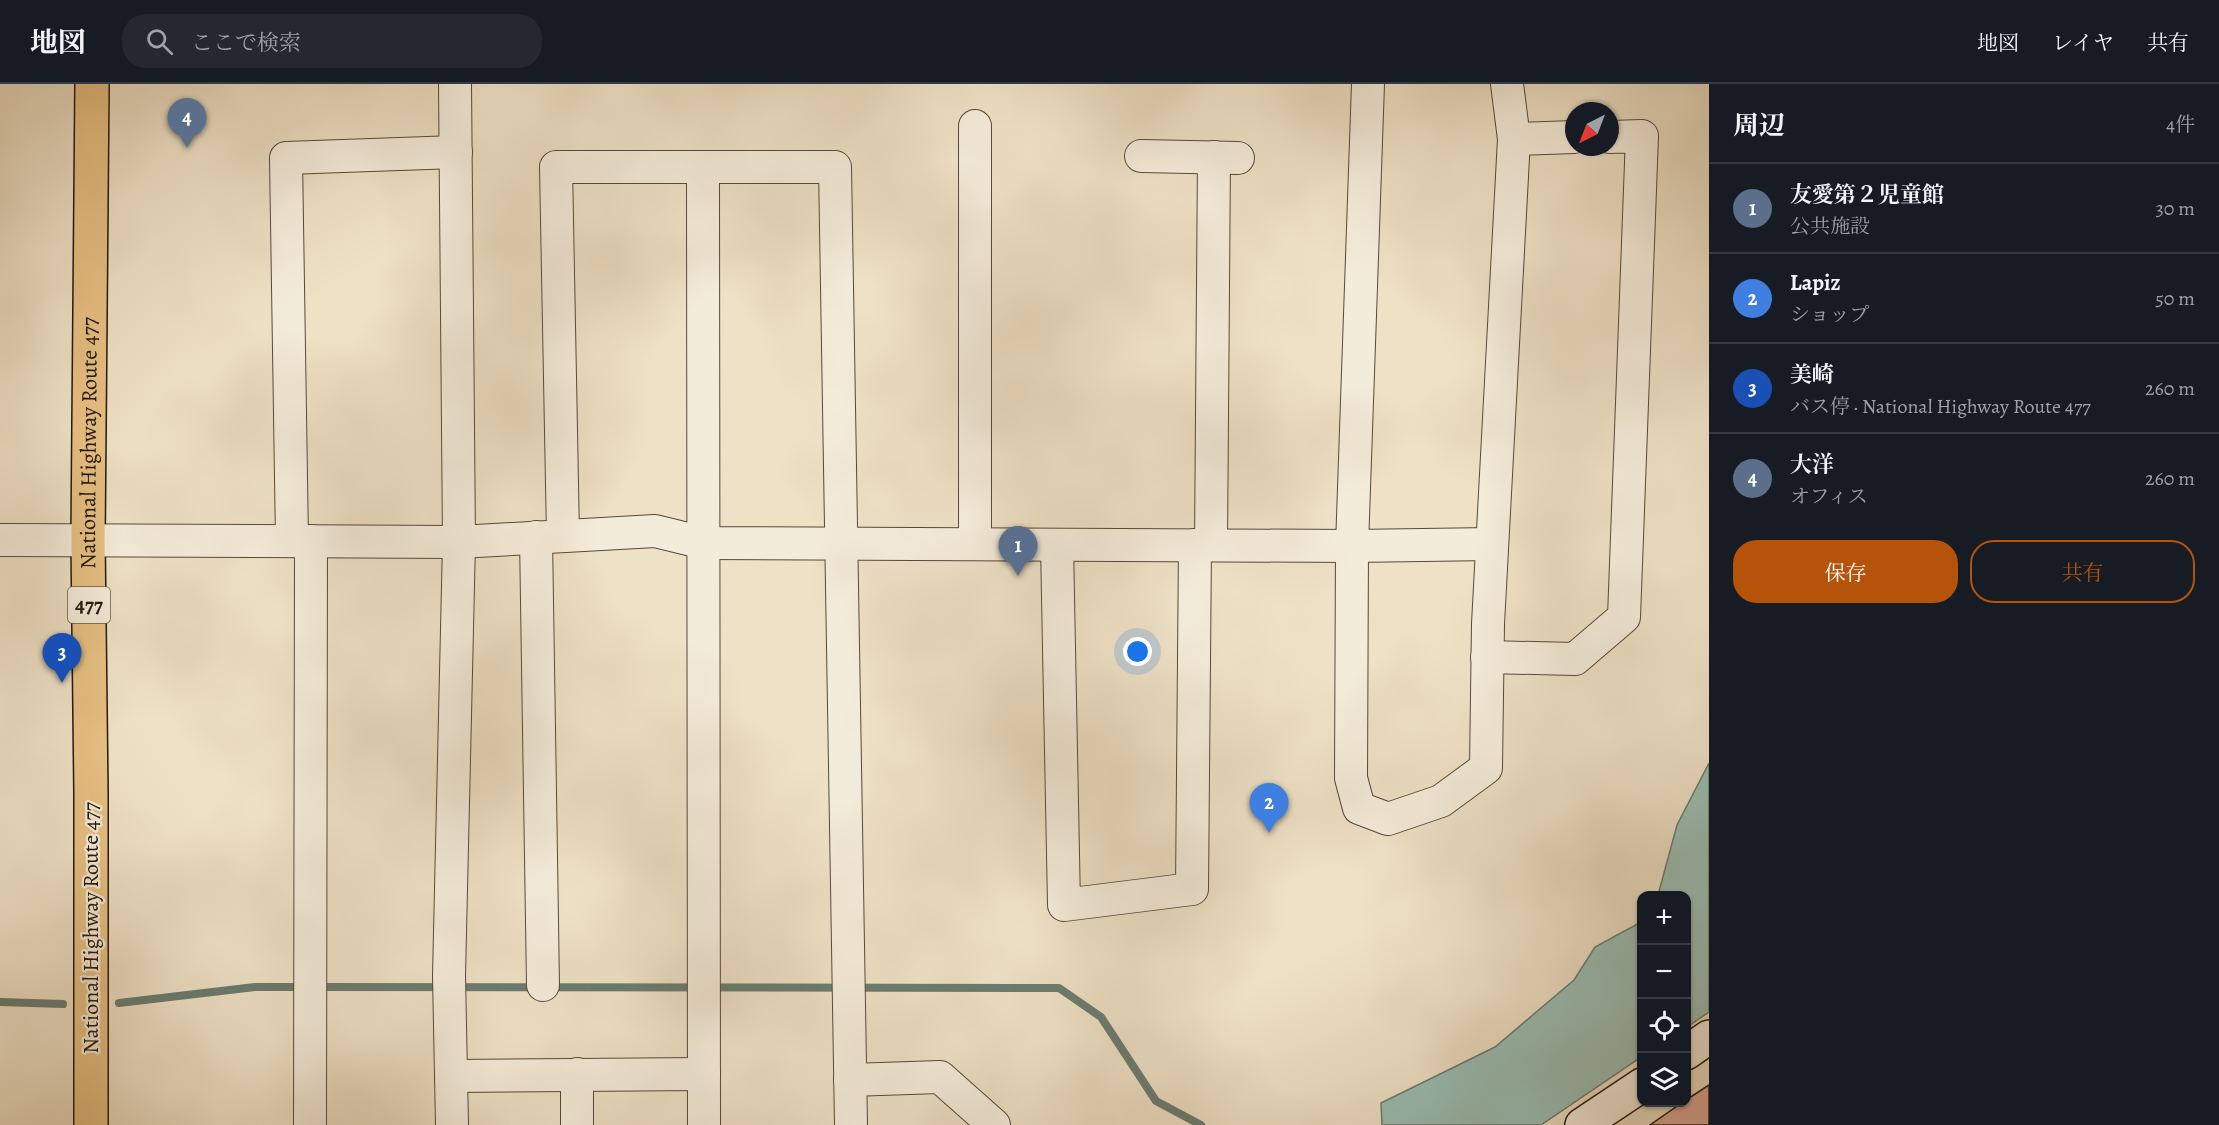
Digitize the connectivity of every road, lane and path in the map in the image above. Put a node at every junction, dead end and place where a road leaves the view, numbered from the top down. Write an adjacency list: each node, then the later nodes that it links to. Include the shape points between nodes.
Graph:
1 (92, 84): 14 (highway, National Highway Route 477 / 477)
2 (455, 84): 9 (street)
3 (1368, 84): 23 (street)
4 (1507, 84): 8 (street)
5 (975, 126): 19 (street)
6 (1619, 136): 24 (street, via 1642,136 1624,617 1575,659)
7 (1565, 138): 8 (street)
8 (1514, 139): 20 (street)
9 (456, 152): 15 (street, via 286,158); 16 (street)
10 (1141, 156): 22 (street, via 1226,157)
11 (703, 167): 12 (street, via 556,166); 17 (street); 18 (street, via 835,167)
12 (550, 536): 16 (street); 17 (street, via 655,531); 25 (street)
13 (0, 540): 14 (street)
14 (88, 540): 15 (street); 34 (highway, National Highway Route 477 / 477)
15 (302, 541): 16 (street); 35 (street)
16 (459, 542): 30 (street, via 449,976)
17 (704, 543): 18 (street); 29 (street)
18 (841, 543): 19 (street); 31 (street)
19 (975, 544): 21 (street)
20 (1492, 544): 23 (street); 24 (street)
21 (1057, 545): 22 (street); 22 (street, via 1064,905 1192,889)
22 (1203, 545): 23 (street)
23 (1352, 546): 24 (street, via 1351,778 1359,808 1388,819 1441,801 1486,768)
24 (1487, 657)
25 (543, 985)
26 (1709, 1037): 27 (street)
27 (1691, 1050)
28 (577, 1074): 29 (street); 30 (street); 37 (street)
29 (704, 1074): 38 (street)
30 (451, 1076): 36 (street)
31 (850, 1080): 39 (street); 40 (street, via 940,1077)
32 (1637, 1088): 33 (street)
33 (1600, 1120)
34 (91, 1125)
35 (310, 1125)
36 (452, 1125)
37 (577, 1125)
38 (704, 1125)
39 (851, 1125)
40 (994, 1125)

